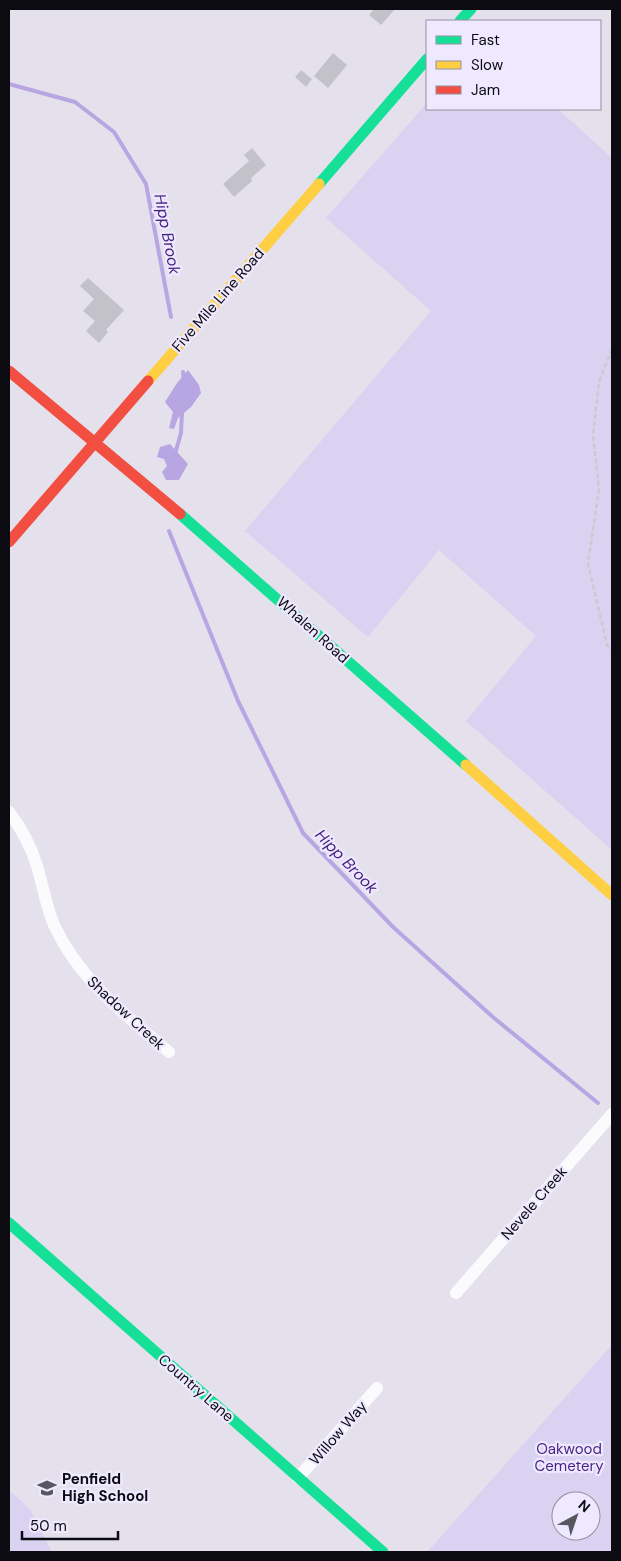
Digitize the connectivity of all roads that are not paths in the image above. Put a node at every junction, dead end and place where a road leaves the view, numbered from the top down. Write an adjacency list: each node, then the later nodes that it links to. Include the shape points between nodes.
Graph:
1 (471, 9): 2 (street)
2 (461, 20)
3 (426, 60): 5 (street, Five Mile Line Road)
4 (9, 371): 5 (street, Whalen Road)
5 (95, 442): 6 (street, Five Mile Line Road); 8 (street, Whalen Road, via 242,567)
6 (9, 542)
7 (9, 812): 9 (street, Shadow Creek, via 29,843 54,924 84,975)
8 (612, 895)
9 (169, 1052)
10 (612, 1114): 12 (street, Nevele Creek)
11 (9, 1223): 14 (street, Country Lane)
12 (456, 1293)
13 (377, 1388): 14 (street, Willow Way)
14 (298, 1478): 15 (street, Country Lane)
15 (383, 1552)

